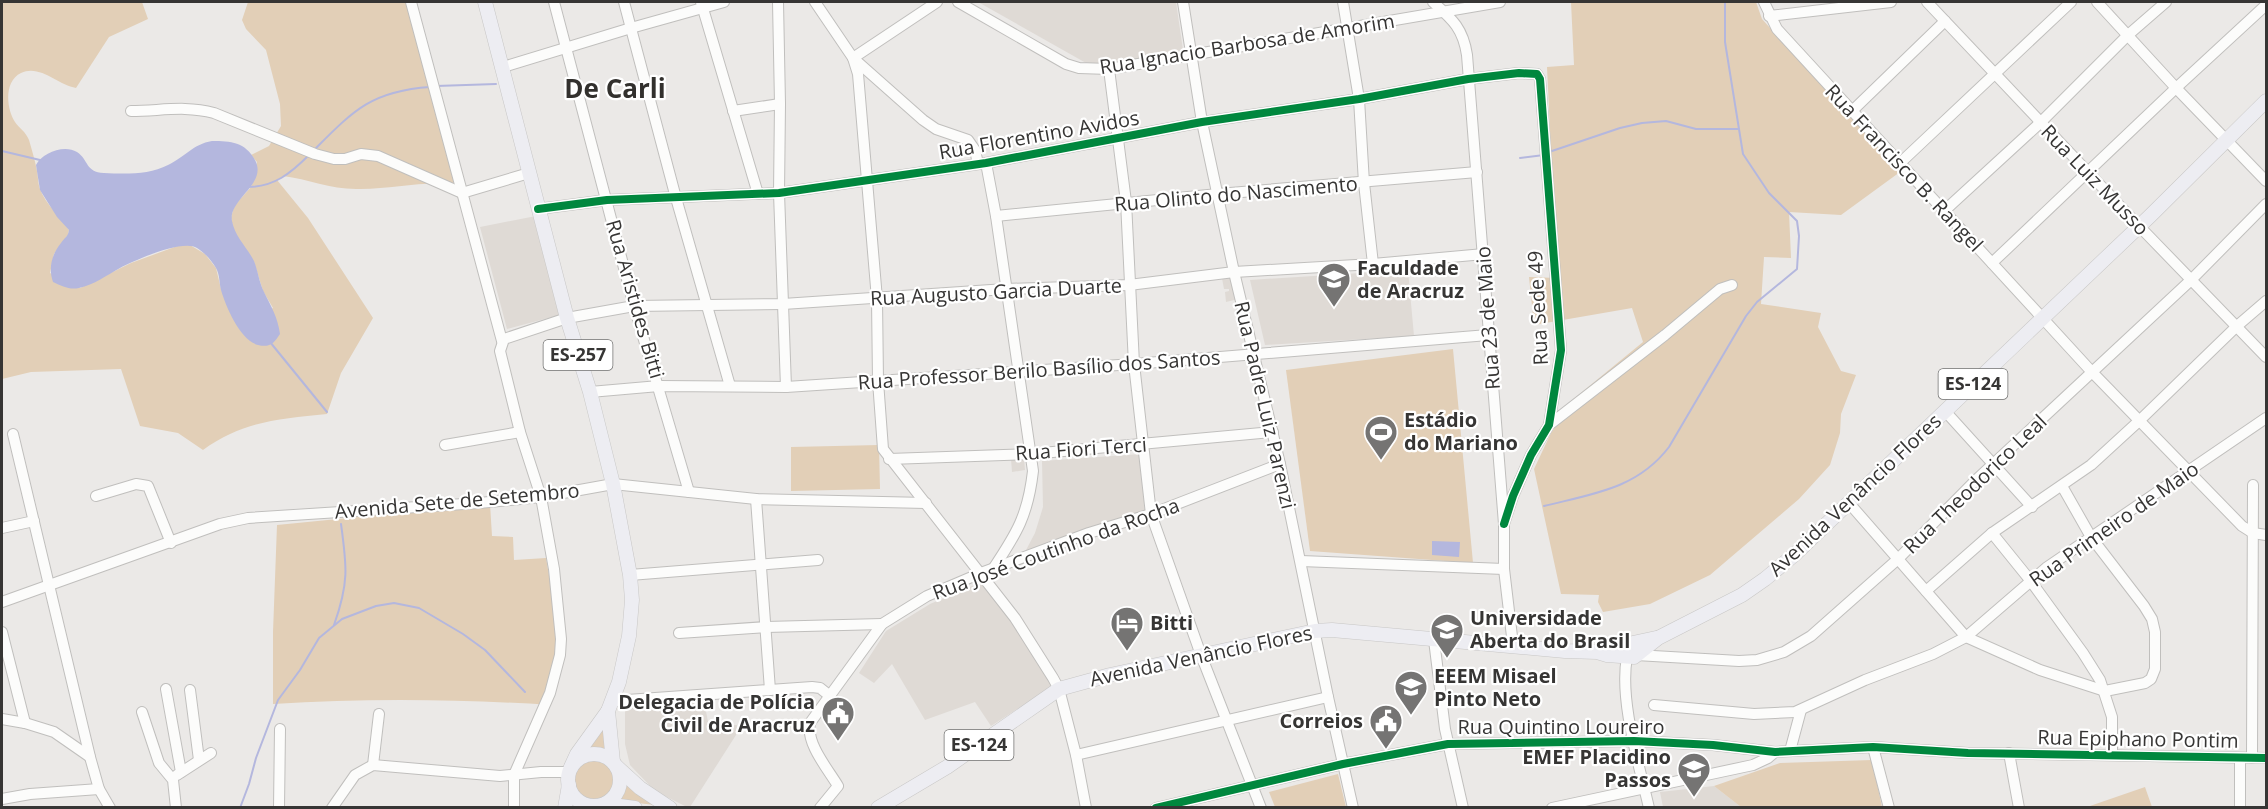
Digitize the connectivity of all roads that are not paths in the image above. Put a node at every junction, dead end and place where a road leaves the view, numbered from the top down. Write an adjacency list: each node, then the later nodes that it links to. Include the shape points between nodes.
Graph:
1 (411, 2): 56 (street)
2 (485, 2): 32 (main road, ES-257)
3 (554, 2): 29 (street, Rua Aristides Bitti)
4 (624, 2): 26 (street)
5 (724, 2): 21 (street)
6 (778, 2): 40 (street)
7 (815, 2): 31 (street)
8 (937, 2): 31 (street)
9 (958, 2): 33 (street, Rua Ignacio Barbosa de Amorim, via 1066,64)
10 (1183, 2): 30 (street, Rua Padre Luiz Parenzi)
11 (1343, 2): 27 (street)
12 (1433, 2): 23 (street, Rua 23 de Maio)
13 (1500, 2): 23 (street, Rua Ignacio Barbosa de Amorim)
14 (1764, 2): 24 (street, Rua Francisco B. Rangel)
15 (1891, 2): 24 (street)
16 (1927, 2): 25 (street, Rua Luiz Musso)
17 (2071, 2): 34 (street)
18 (2097, 2): 28 (street)
19 (2166, 2): 28 (street)
20 (2262, 2): 22 (street)
21 (702, 5): 26 (street); 42 (street)
22 (2266, 6): 37 (street)
23 (1445, 12): 27 (street, Rua Ignacio Barbosa de Amorim); 35 (street, Rua 23 de Maio, via 1462,33)
24 (1769, 16): 43 (street, Rua Francisco B. Rangel)
25 (1945, 21): 34 (street, Rua Luiz Musso); 43 (street)
26 (631, 28): 29 (street); 60 (street)
27 (1347, 28): 30 (street, Rua Ignacio Barbosa de Amorim); 38 (street)
28 (2128, 35): 37 (street); 45 (street)
29 (566, 47): 32 (street); 61 (street, Rua Aristides Bitti)
30 (1191, 54): 33 (street, Rua Ignacio Barbosa de Amorim); 44 (street, Rua Padre Luiz Parenzi)
31 (853, 58): 48 (street, via 923,120 968,140); 53 (street, via 858,74)
32 (503, 67): 51 (main road, ES-257)
33 (1109, 69): 46 (street)
34 (1995, 72): 45 (street, Rua Luiz Musso); 49 (street)
35 (1468, 79): 36 (street, Rua Florentino Avidos, via 1531,73); 38 (street, Rua Florentino Avidos); 50 (street, Rua 23 de Maio)
36 (1540, 79): 99 (street, Rua Sede 49, via 1561,350)
37 (2176, 88): 47 (street); 52 (street)
38 (1359, 99): 44 (street, Rua Florentino Avidos); 55 (street)
39 (2266, 101): 47 (main road, Avenida Venâncio Flores / ES-124)
40 (780, 104): 42 (street); 57 (street)
41 (131, 111): 56 (street, via 199,109 334,159 361,154 378,156)
42 (734, 111): 58 (street)
43 (1851, 112): 49 (street, Rua Francisco B. Rangel)
44 (1202, 122): 46 (street, Rua Florentino Avidos); 59 (street, Rua Padre Luiz Parenzi)
45 (2040, 123): 52 (street, Rua Luiz Musso); 65 (street)
46 (1119, 139): 48 (street, Rua Florentino Avidos); 62 (street)
47 (2227, 139): 54 (street); 67 (main road, Avenida Venâncio Flores / ES-124)
48 (982, 163): 53 (street, Rua Florentino Avidos); 66 (street)
49 (1899, 164): 65 (street, Rua Francisco B. Rangel)
50 (1477, 172): 55 (street, Rua Olinto do Nascimento); 68 (street, Rua 23 de Maio)
51 (529, 173): 56 (street); 64 (main road, ES-257)
52 (2088, 173): 67 (street, Rua Luiz Musso); 69 (street)
53 (866, 181): 57 (street, Rua Florentino Avidos); 76 (street)
54 (2266, 181)
55 (1364, 183): 59 (street, Rua Olinto do Nascimento); 70 (street)
56 (462, 193): 85 (street)
57 (778, 193): 58 (street, Rua Florentino Avidos); 78 (street)
58 (758, 194): 60 (street, Rua Florentino Avidos)
59 (1218, 194): 62 (street, Rua Olinto do Nascimento); 71 (street, Rua Padre Luiz Parenzi)
60 (676, 198): 61 (street, Rua Florentino Avidos); 80 (street)
61 (607, 200): 64 (street, Rua Florentino Avidos); 79 (street, Rua Aristides Bitti)
62 (1126, 202): 66 (street, Rua Olinto do Nascimento); 73 (street)
63 (2266, 204): 72 (street, Rua Theodorico Leal)
64 (538, 209): 81 (main road, ES-257)
65 (1943, 212): 69 (street, Rua Francisco B. Rangel)
66 (996, 216): 75 (street)
67 (2139, 226): 72 (street, Rua Luiz Musso); 82 (main road, Avenida Venâncio Flores / ES-124)
68 (1484, 254): 70 (street, Rua Augusto Garcia Duarte); 84 (street, Rua 23 de Maio)
69 (1992, 263): 82 (street, Rua Francisco B. Rangel)
70 (1373, 264): 71 (street, Rua Augusto Garcia Duarte)
71 (1234, 272): 73 (street, Rua Augusto Garcia Duarte); 86 (street, Rua Padre Luiz Parenzi)
72 (2191, 280): 83 (street, Rua Luiz Musso); 89 (street, Rua Theodorico Leal)
73 (1129, 285): 75 (street, Rua Augusto Garcia Duarte); 88 (street)
74 (1732, 285): 99 (street, via 1720,289)
75 (1006, 289): 76 (street, Rua Augusto Garcia Duarte); 90 (street)
76 (877, 299): 78 (street, Rua Augusto Garcia Duarte); 91 (street)
77 (2266, 301): 83 (street)
78 (783, 304): 80 (street, Rua Augusto Garcia Duarte); 94 (street)
79 (634, 306): 80 (street, Rua Augusto Garcia Duarte); 81 (street, Rua Augusto Garcia Duarte); 92 (street, Rua Aristides Bitti)
80 (708, 307): 93 (street)
81 (567, 318): 85 (street, Rua Augusto Garcia Duarte); 95 (main road, ES-257)
82 (2041, 318): 89 (street, Rua Francisco B. Rangel); 96 (main road, Avenida Venâncio Flores / ES-124)
83 (2237, 326): 87 (street, Rua Luiz Musso); 98 (street)
84 (1488, 334): 86 (street, Rua Professor Berilo Basílio dos Santos); 122 (street, Rua 23 de Maio)
85 (506, 339): 100 (street, via 500,351)
86 (1254, 355): 88 (street, Rua Professor Berilo Basílio dos Santos); 101 (street, Rua Padre Luiz Parenzi)
87 (2266, 357)
88 (1134, 364): 90 (street, Rua Professor Berilo Basílio dos Santos); 103 (street)
89 (2091, 371): 98 (street, Rua Francisco B. Rangel); 108 (street, Rua Theodorico Leal)
90 (1018, 372): 91 (street, Rua Professor Berilo Basílio dos Santos); 105 (street)
91 (878, 381): 94 (street, Rua Professor Berilo Basílio dos Santos); 106 (street, via 881,435)
92 (659, 386): 93 (street, Rua Professor Berilo Basílio dos Santos); 95 (street, Rua Professor Berilo Basílio dos Santos); 113 (street, Rua Aristides Bitti)
93 (730, 386): 94 (street, Rua Professor Berilo Basílio dos Santos)
94 (786, 387)
95 (590, 392): 110 (main road, ES-257)
96 (1945, 411): 108 (street); 118 (main road, Avenida Venâncio Flores / ES-124)
97 (2266, 418): 109 (street, Rua Primeiro de Maio)
98 (2139, 421): 109 (street, Rua Francisco B. Rangel); 112 (street)
99 (1549, 424): 122 (street, Rua Sede 49, via 1531,455)
100 (520, 432): 104 (street); 115 (street)
101 (1273, 432): 103 (street, Rua Fiori Terci); 107 (street, Rua Padre Luiz Parenzi)
102 (13, 434): 121 (street)
103 (1144, 445): 105 (street, Rua Fiori Terci); 120 (street)
104 (446, 446)
105 (1031, 454): 106 (street, Rua Fiori Terci); 133 (street, via 1033,471 1026,509 1016,536)
106 (889, 459): 117 (street)
107 (1280, 464): 120 (street, Rua José Coutinho da Rocha); 131 (street, Rua Padre Luiz Parenzi)
108 (1993, 464): 119 (street); 129 (street, Rua Theodorico Leal)
109 (2189, 472): 125 (street, Rua Francisco B. Rangel); 127 (street, Rua Primeiro de Maio)
110 (614, 484): 113 (street, Avenida Sete de Setembro); 115 (street, Avenida Sete de Setembro); 136 (main road, ES-257)
111 (2253, 485): 125 (street)
112 (2062, 486): 119 (street); 127 (street)
113 (689, 492): 116 (street, Avenida Sete de Setembro)
114 (96, 496): 128 (street, via 136,484 148,486)
115 (541, 497): 128 (street, Avenida Sete de Setembro, via 248,518); 184 (street, via 558,601 560,655 550,693)
116 (756, 499): 117 (street, Avenida Sete de Setembro); 132 (street)
117 (926, 503): 135 (street)
118 (1849, 503): 129 (street); 149 (main road, Avenida Venâncio Flores / ES-124, via 1765,579 1726,604 1658,638 1647,638)
119 (2032, 507): 124 (street)
120 (1151, 514): 133 (street, Rua José Coutinho da Rocha); 150 (street)
121 (34, 521): 123 (street); 138 (street)
122 (1504, 524): 134 (street, Rua 23 de Maio)
123 (2, 528)
124 (1992, 533): 137 (street); 139 (street)
125 (2253, 533): 126 (street); 177 (street)
126 (2266, 535)
127 (2091, 537): 137 (street, Rua Primeiro de Maio); 155 (street, via 2145,606 2155,632 2155,669 2151,679 2140,685)
128 (171, 543): 138 (street, Avenida Sete de Setembro)
129 (1898, 559): 139 (street); 149 (street, Rua Theodorico Leal, via 1811,636 1784,652 1739,661)
130 (818, 560): 132 (street)
131 (1300, 561): 134 (street); 143 (street, Rua Padre Luiz Parenzi)
132 (760, 564): 136 (street); 142 (street)
133 (993, 569): 135 (street, Rua José Coutinho da Rocha)
134 (1504, 569): 148 (street, Rua 23 de Maio)
135 (981, 573): 141 (street, Rua José Coutinho da Rocha, via 927,596); 152 (street, via 1015,618)
136 (630, 575): 159 (main road, ES-257, via 629,636)
137 (2030, 580): 146 (street, Rua Primeiro de Maio); 155 (street, via 2083,653)
138 (50, 585): 140 (street, Avenida Sete de Setembro); 176 (street)
139 (1926, 591): 146 (street)
140 (2, 602)
141 (882, 624): 142 (street); 156 (street, Rua José Coutinho da Rocha)
142 (766, 627): 145 (street); 154 (street)
143 (1315, 631): 147 (main road, Avenida Venâncio Flores / ES-124); 150 (main road, Avenida Venâncio Flores / ES-124); 157 (street, Rua Padre Luiz Parenzi)
144 (2, 632): 165 (street)
145 (679, 633)
146 (1966, 637): 155 (street, via 2040,670); 160 (street, Rua Primeiro de Maio)
147 (1434, 640): 148 (main road, Avenida Venâncio Flores / ES-124); 168 (street)
148 (1513, 645): 149 (main road, Avenida Venâncio Flores / ES-124)
149 (1630, 654): 167 (street, via 1625,688)
150 (1201, 655): 152 (main road, Avenida Venâncio Flores / ES-124); 164 (street)
151 (166, 689): 186 (street)
152 (1059, 689): 174 (street); 191 (main road, Avenida Venâncio Flores / ES-124)
153 (190, 690): 180 (street)
154 (770, 690): 156 (street, via 812,687); 159 (street)
155 (2104, 691): 175 (street, via 2114,729)
156 (830, 696): 201 (street, Rua José Coutinho da Rocha, via 808,731 838,786)
157 (1328, 697): 164 (street); 182 (street, Rua Padre Luiz Parenzi)
158 (1654, 705): 160 (street, via 1754,714)
159 (610, 706): 181 (main road, ES-257); 185 (main road, ES-257, via 577,754)
160 (1801, 710): 170 (street)
161 (142, 712): 186 (street, via 159,763)
162 (379, 714): 183 (street)
163 (2, 719): 165 (street)
164 (1226, 720): 174 (street); 187 (street)
165 (25, 723): 176 (street, via 54,732)
166 (280, 729): 195 (street)
167 (1634, 737): 168 (street, Rua Quintino Loureiro); 171 (street, Rua Quintino Loureiro); 188 (street)
168 (1448, 744): 182 (street, Rua Quintino Loureiro); 207 (street)
169 (1873, 747): 170 (street, Rua Quintino Loureiro); 173 (street, Rua Quintino Loureiro); 210 (street)
170 (1790, 751): 171 (street, Rua Quintino Loureiro)
171 (1775, 752): 188 (street, via 1754,765)
172 (211, 753): 180 (street)
173 (2008, 753): 175 (street, Rua Epiphano Pontim); 211 (street)
174 (1076, 755): 203 (street)
175 (2112, 755): 179 (street, Rua Epiphano Pontim)
176 (90, 756): 189 (street)
177 (2252, 758): 178 (street, Rua Epiphano Pontim); 179 (street, Rua Epiphano Pontim)
178 (2266, 758)
179 (2240, 759): 212 (street)
180 (199, 760): 186 (street)
181 (615, 764): 185 (main road, via 593,754 583,757); 192 (main road, via 619,788); 200 (main road, via 640,788)
182 (1343, 764): 187 (street, Rua Quintino Loureiro); 206 (street, Rua Padre Luiz Parenzi)
183 (373, 765): 184 (street); 196 (street, via 355,775)
184 (514, 775): 185 (street); 197 (street)
185 (570, 775): 192 (main road, via 573,795 580,802); 198 (main road, ES-257)
186 (177, 776): 194 (street)
187 (1252, 785): 204 (street, Rua Quintino Loureiro); 205 (street)
188 (1644, 788): 208 (street); 209 (street)
189 (99, 789): 190 (street); 193 (street)
190 (2, 799)
191 (894, 803): 202 (main road, Avenida Venâncio Flores / ES-124)
192 (602, 806): 199 (main road)
193 (110, 807)
194 (176, 807)
195 (279, 807)
196 (332, 807)
197 (514, 807)
198 (565, 807)
199 (636, 807)
200 (670, 807)
201 (820, 807)
202 (878, 807)
203 (1086, 807)
204 (1156, 807)
205 (1261, 807)
206 (1353, 807)
207 (1463, 807)
208 (1552, 807)
209 (1648, 807)
210 (1889, 807)
211 (2019, 807)
212 (2240, 807)

